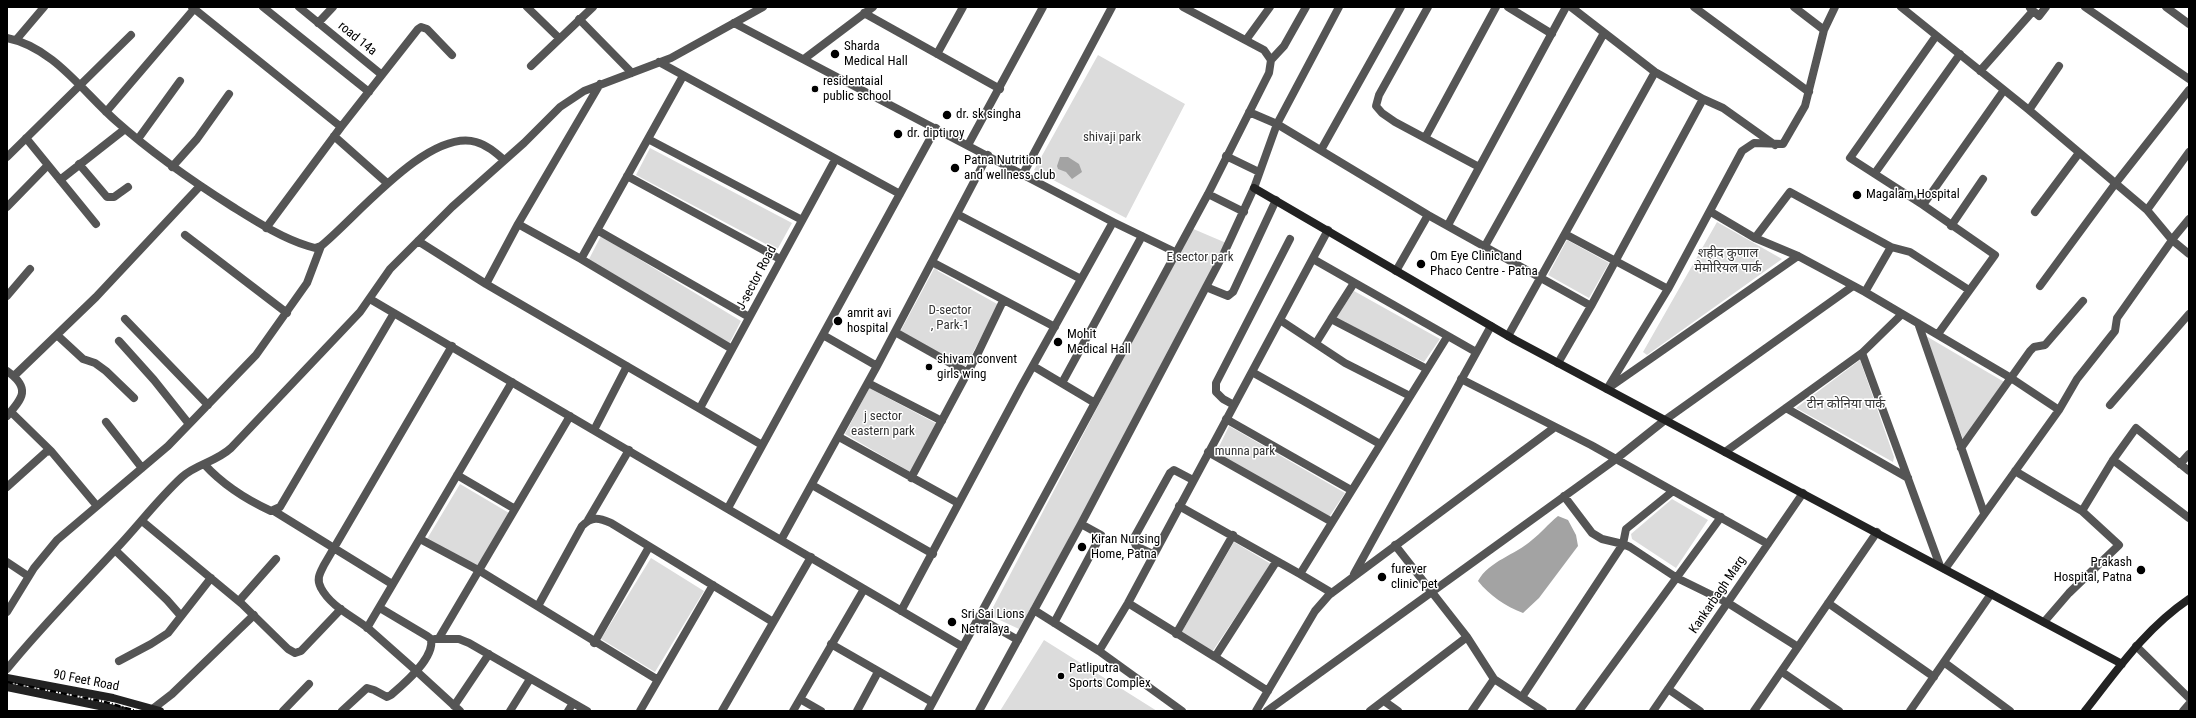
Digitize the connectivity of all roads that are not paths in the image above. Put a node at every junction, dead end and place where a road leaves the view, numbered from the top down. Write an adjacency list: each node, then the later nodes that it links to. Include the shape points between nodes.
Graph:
1 (44, 7): 45 (street)
2 (263, 7): 67 (street)
3 (299, 7): 35 (street, road 14a)
4 (333, 7): 35 (street)
5 (527, 7): 44 (street)
6 (593, 7): 34 (street)
7 (763, 7): 36 (street)
8 (873, 7): 32 (street)
9 (963, 7): 47 (street)
10 (1043, 7): 64 (street)
11 (1112, 7): 99 (street)
12 (1183, 7): 33 (street)
13 (1203, 7): 33 (street)
14 (1270, 7): 46 (street)
15 (1306, 7): 51 (street, via 1284,46)
16 (1339, 7): 74 (street)
17 (1401, 7): 85 (street)
18 (1428, 7): 81 (street, via 1376,101 1382,114)
19 (1496, 7): 81 (street)
20 (1508, 7): 40 (street)
21 (1566, 7): 40 (street)
22 (1571, 7): 39 (street)
23 (1694, 7): 68 (street)
24 (1794, 7): 38 (street)
25 (1834, 7): 38 (street)
26 (1901, 7): 42 (street)
27 (2046, 7): 31 (street, via 2039,16)
28 (2085, 7): 60 (street)
29 (2166, 7): 37 (street)
30 (193, 8): 72 (street); 75 (street)
31 (2031, 9): 55 (street)
32 (864, 13): 47 (street); 50 (street)
33 (1198, 15): 46 (street)
34 (579, 19): 44 (street); 57 (street)
35 (318, 23): 58 (street, road 14a)
36 (734, 23): 50 (street); 52 (street)
37 (2189, 24)
38 (1824, 30): 68 (street, via 1814,62)
39 (1604, 33): 56 (street); 137 (street)
40 (1552, 34): 96 (street)
41 (131, 35): 63 (street)
42 (1936, 36): 48 (street); 98 (street, via 1850,158)
43 (7, 38): 45 (street)
44 (559, 38): 53 (street)
45 (16, 40): 63 (street, via 45,56)
46 (1246, 40): 51 (street, via 1264,50)
47 (937, 54): 64 (street)
48 (1960, 54): 55 (street); 98 (street)
49 (452, 55): 58 (street, via 427,29 421,27)
50 (804, 59): 76 (street)
51 (1271, 60): 73 (street, via 1269,73)
52 (659, 62): 57 (street); 59 (street)
53 (531, 66)
54 (2059, 66): 71 (street)
55 (1980, 71): 65 (street)
56 (1655, 72): 70 (street); 129 (street)
57 (632, 73): 62 (street)
58 (382, 75): 67 (street)
59 (683, 76): 80 (street); 92 (street)
60 (2189, 79)
61 (180, 81): 82 (street)
62 (600, 84): 91 (street, via 560,107); 123 (street)
63 (79, 86): 72 (street); 79 (street)
64 (1000, 89): 83 (street)
65 (2004, 90): 71 (street); 111 (street)
66 (2189, 90): 104 (street)
67 (368, 92): 75 (street)
68 (1809, 92): 84 (street, via 1805,106 1783,144)
69 (229, 94): 95 (street, via 197,139)
70 (1703, 99): 84 (street, via 1723,108); 146 (street)
71 (2029, 110): 87 (street)
72 (106, 112): 77 (street)
73 (1249, 112): 74 (street); 89 (street)
74 (1277, 124): 85 (street); 97 (street)
75 (341, 127): 78 (street)
76 (936, 128): 83 (street); 108 (street)
77 (125, 129): 82 (street); 93 (street)
78 (334, 136): 103 (street); 126 (street)
79 (26, 138): 90 (street); 94 (street)
80 (648, 138): 100 (street); 119 (street)
81 (1425, 138): 96 (street)
82 (138, 139): 95 (street)
83 (968, 145): 88 (street)
84 (1776, 145): 115 (street, via 1754,143 1742,151)
85 (1322, 150): 118 (street)
86 (2189, 152): 113 (street)
87 (2079, 153): 104 (street); 116 (street)
88 (988, 155): 99 (street); 117 (street)
89 (1226, 156): 97 (street); 109 (street)
90 (7, 157)
91 (504, 160): 103 (street, via 485,146 462,140 426,154); 135 (street)
92 (835, 160): 108 (street); 119 (street, J-sector Road)
93 (79, 164): 102 (street); 106 (street, via 107,197 114,197)
94 (48, 165): 102 (street); 112 (street)
95 (172, 167): 105 (street)
96 (1479, 167): 124 (street)
97 (1259, 172): 107 (street)
98 (1875, 173): 111 (street)
99 (1023, 174): 121 (street)
100 (627, 176): 127 (street); 143 (street)
101 (1983, 179): 125 (street)
102 (60, 180): 122 (street)
103 (387, 183): 136 (street)
104 (2115, 184): 113 (street); 154 (street)
105 (200, 186): 126 (street); 177 (street, via 110,283)
106 (128, 187)
107 (1254, 188): 110 (street); 114 (street)
108 (900, 194): 178 (street)
109 (1208, 194): 114 (street); 139 (street)
110 (1276, 200): 128 (street); 155 (street, via 1233,292 1228,296)
111 (1923, 205): 125 (street)
112 (7, 207)
113 (2147, 210): 134 (street)
114 (1244, 212): 155 (street)
115 (1711, 212): 132 (street); 156 (street)
116 (2035, 212)
117 (957, 214): 145 (street); 150 (street)
118 (1428, 214): 124 (street); 148 (street)
119 (802, 220): 143 (street, J-sector Road)
120 (2189, 220): 134 (street)
121 (1113, 222): 131 (street); 150 (street)
122 (96, 224)
123 (518, 224): 142 (street); 152 (street)
124 (1448, 225): 137 (street)
125 (1952, 226): 157 (street, via 1995,255)
126 (266, 228): 136 (street, via 301,244 315,248)
127 (597, 230): 142 (street); 168 (street)
128 (1328, 230): 144 (street); 148 (street)
129 (1565, 234): 146 (street); 149 (street)
130 (185, 235): 164 (street)
131 (1142, 236): 139 (street); 199 (street)
132 (1755, 238): 138 (street, via 1790,192); 141 (street)
133 (1290, 239): 205 (street, via 1216,383 1216,392)
134 (2172, 240): 140 (street); 209 (street, via 2117,318 2115,331 2077,379)
135 (418, 241): 152 (street); 160 (street, via 390,269)
136 (321, 246): 164 (street, via 307,283)
137 (1485, 246): 149 (street)
138 (1891, 247): 157 (street, via 1910,252); 158 (street)
139 (1175, 252): 203 (street)
140 (2189, 254)
141 (1798, 256): 153 (street); 200 (street)
142 (581, 259): 184 (street)
143 (780, 259): 168 (street, J-sector Road)
144 (1313, 259): 151 (street); 171 (street)
145 (932, 262): 161 (street); 175 (street)
146 (1616, 262): 156 (street); 163 (street)
147 (30, 269): 159 (street)
148 (1396, 271): 173 (street)
149 (1540, 277): 163 (street); 179 (street)
150 (1081, 280): 174 (street)
151 (1354, 283): 170 (street); 180 (street)
152 (486, 284): 188 (street)
153 (1853, 286): 158 (street); 213 (street)
154 (2040, 286)
155 (1206, 287): 258 (street)
156 (1668, 289): 200 (street)
157 (1969, 290): 176 (street)
158 (1865, 292): 167 (street)
159 (7, 296)
160 (370, 299): 165 (street); 230 (street, via 231,448)
161 (1004, 301): 174 (street); 194 (street)
162 (2083, 301): 195 (street, via 2045,345 2032,348)
163 (1591, 306): 187 (street)
164 (288, 313): 204 (street, via 256,355)
165 (394, 313): 183 (street); 250 (street, via 283,504)
166 (2189, 314): 206 (street)
167 (1901, 315): 172 (street); 186 (street)
168 (749, 317): 184 (street, J-sector Road)
169 (125, 319): 204 (street)
170 (1331, 319): 182 (street); 191 (street)
171 (1280, 320): 182 (street); 192 (street)
172 (1918, 324): 176 (street); 222 (street)
173 (1491, 326): 179 (street); 185 (street)
174 (1055, 327): 190 (street)
175 (895, 332): 189 (street); 194 (street)
176 (1938, 334): 195 (street)
177 (57, 335): 193 (street); 202 (street, via 83,359 96,363 106,371)
178 (823, 335): 189 (street); 221 (street)
179 (1508, 336): 187 (street)
180 (1447, 337): 185 (street); 191 (street)
181 (119, 341): 216 (street)
182 (1316, 342): 201 (street, via 1345,363)
183 (452, 346): 197 (street); 267 (street)
184 (732, 350): 207 (street, J-sector Road)
185 (1476, 352): 196 (street)
186 (1862, 352): 208 (street); 237 (street)
187 (1558, 362): 200 (street)
188 (627, 366): 207 (street); 218 (street)
189 (877, 366): 198 (street)
190 (1033, 366): 199 (street); 245 (street)
191 (1427, 369): 201 (street)
192 (1252, 372): 205 (street); 220 (street)
193 (10, 373): 210 (street, via 23,392 23,397)
194 (968, 373): 214 (street)
195 (2012, 378): 209 (street); 222 (street)
196 (1461, 379): 217 (street); 279 (street)
197 (512, 382): 211 (street); 235 (street)
198 (868, 383): 214 (street); 219 (street)
199 (1062, 383): 203 (street)
200 (1607, 389): 213 (street)
201 (1410, 396): 220 (street)
202 (134, 398)
203 (1095, 403): 301 (street)
204 (208, 405): 216 (street)
205 (1234, 405): 212 (street)
206 (2110, 405)
207 (700, 408): 221 (street)
208 (1786, 408): 226 (street); 237 (street)
209 (2059, 410): 233 (street)
210 (9, 414): 224 (street)
211 (570, 416): 218 (street); 249 (street)
212 (1226, 419): 225 (street); 241 (street)
213 (1666, 420): 226 (street); 228 (street)
214 (942, 421): 236 (street)
215 (106, 422): 232 (street)
216 (190, 424): 232 (street)
217 (1555, 427): 228 (street); 265 (street)
218 (594, 430): 223 (street)
219 (839, 437): 236 (street); 239 (street)
220 (1380, 444): 241 (street)
221 (762, 445): 248 (street)
222 (1961, 448): 252 (street)
223 (629, 450): 248 (street); 256 (street)
224 (51, 451): 240 (street, via 41,456); 246 (street)
225 (1208, 452): 238 (street); 257 (street)
226 (1725, 452): 243 (street)
227 (2189, 454): 231 (street)
228 (1616, 459): 242 (street); 244 (street)
229 (2113, 460): 231 (street, via 2136,428); 251 (street); 254 (street)
230 (204, 464): 250 (street, via 230,489); 255 (street, via 180,479)
231 (2180, 464): 234 (street)
232 (142, 468): 246 (street)
233 (2015, 471): 251 (street); 252 (street)
234 (2189, 471)
235 (457, 475): 249 (street); 261 (street)
236 (911, 478): 245 (street)
237 (1908, 478): 275 (street)
238 (1193, 480): 247 (street); 270 (street, via 1174,470 1170,473 1135,536 1136,546)
239 (812, 485): 262 (street); 269 (street)
240 (7, 487)
241 (1351, 490): 257 (street)
242 (1673, 491): 253 (street); 263 (street, via 1626,529)
243 (1803, 493): 259 (street); 264 (street, Kankarbagh Marg)
244 (1564, 496): 263 (street, via 1592,533 1602,539); 285 (street)
245 (958, 503): 269 (street)
246 (97, 506): 278 (street, via 57,540)
247 (1178, 506): 260 (street); 270 (street)
248 (728, 508): 262 (street)
249 (515, 509): 276 (street)
250 (274, 511): 267 (street)
251 (2082, 511): 304 (street, via 2119,544 2069,593)
252 (1984, 513): 275 (street)
253 (1721, 517): 264 (street); 281 (street)
254 (2189, 518)
255 (142, 520): 268 (street); 280 (street)
256 (588, 520): 266 (street, via 602,519); 293 (street, via 575,536)
257 (1332, 522): 277 (street)
258 (1081, 524): 296 (street); 303 (street, via 1101,535)
259 (1877, 532): 275 (street); 292 (street)
260 (1233, 536): 274 (street); 306 (street)
261 (420, 539): 276 (street); 282 (street)
262 (781, 540): 271 (street)
263 (1623, 544): 281 (street); 334 (street)
264 (1768, 544): 291 (street, Kankarbagh Marg)
265 (1395, 545): 279 (street); 285 (street)
266 (649, 547): 283 (street); 310 (street)
267 (334, 548): 282 (street); 295 (street, via 319,575 318,582 328,598)
268 (115, 550): 300 (street, via 168,600); 321 (street, via 48,620)
269 (933, 554): 297 (street)
270 (1153, 554): 290 (street)
271 (811, 557): 284 (street); 302 (street)
272 (276, 559): 289 (street)
273 (7, 562): 278 (street)
274 (1276, 562): 277 (street); 317 (street)
275 (1942, 567): 287 (street)
276 (480, 571): 293 (street); 308 (street)
277 (1300, 574): 286 (street)
278 (28, 576): 298 (street)
279 (1352, 577): 286 (street)
280 (211, 578): 289 (street); 300 (street)
281 (1677, 578): 291 (street); 364 (street)
282 (392, 584): 294 (street)
283 (713, 585): 302 (street); 329 (street)
284 (864, 589): 297 (street); 311 (street)
285 (1433, 592): 307 (street); 359 (street)
286 (1332, 593): 333 (street, via 1315,611)
287 (1991, 594): 304 (street); 319 (street)
288 (2189, 599): 312 (street, via 2165,615)
289 (239, 601): 299 (street)
290 (1128, 603): 306 (street); 315 (street)
291 (1728, 603): 314 (street); 332 (street, Kankarbagh Marg)
292 (1828, 603): 314 (street); 325 (street)
293 (538, 606): 310 (street)
294 (380, 608): 305 (street); 308 (street)
295 (341, 609): 299 (street, via 298,653 288,649); 305 (street)
296 (1034, 610): 303 (street); 309 (street)
297 (901, 611): 313 (street)
298 (7, 612)
299 (254, 615): 342 (street)
300 (181, 616): 318 (street, via 162,638)
301 (979, 618): 309 (street); 313 (street)
302 (773, 622): 351 (street)
303 (1054, 622): 315 (street)
304 (2044, 622): 320 (street)
305 (367, 628): 322 (street)
306 (1176, 634): 317 (street)
307 (1468, 638): 328 (street); 337 (street)
308 (435, 639): 316 (street, via 459,639); 322 (street)
309 (1018, 640): 356 (street)
310 (594, 643): 329 (street)
311 (831, 644): 323 (street); 336 (street)
312 (2136, 646): 320 (street); 335 (street)
313 (963, 647): 338 (street)
314 (1798, 647): 324 (street)
315 (1099, 651): 357 (street)
316 (489, 654): 327 (street); 341 (street)
317 (1215, 657): 333 (street)
318 (119, 660)
319 (1945, 663): 325 (street); 343 (street)
320 (2122, 664): 370 (street)
321 (7, 668)
322 (416, 670): 341 (street); 346 (street, via 390,695 386,697 367,688)
323 (878, 672): 338 (street); 354 (street)
324 (1782, 672): 367 (street); 368 (street)
325 (1934, 677): 369 (street)
326 (7, 678): 342 (street, 90 Feet Road, via 113,698)
327 (530, 678): 339 (street); 347 (street)
328 (1494, 679): 334 (street); 362 (street)
329 (658, 680): 350 (street)
330 (309, 684): 345 (street)
331 (7, 687): 344 (street, 90 Feet Road)
332 (1668, 690): 365 (street, Kankarbagh Marg); 366 (street)
333 (1268, 691): 358 (street)
334 (1522, 697): 363 (street)
335 (2189, 698)
336 (800, 699): 352 (street); 353 (street)
337 (1384, 701): 360 (street); 361 (street)
338 (932, 702): 355 (street)
339 (573, 703): 348 (street); 349 (street)
340 (2189, 704): 371 (street)
341 (457, 708)
342 (154, 710)
343 (2007, 710)
344 (124, 711)
345 (283, 711)
346 (342, 711)
347 (510, 711)
348 (568, 711)
349 (587, 711)
350 (640, 711)
351 (722, 711)
352 (793, 711)
353 (821, 711)
354 (857, 711)
355 (928, 711)
356 (979, 711)
357 (1182, 711)
358 (1256, 711)
359 (1267, 711)
360 (1370, 711)
361 (1398, 711)
362 (1472, 711)
363 (1543, 711)
364 (1579, 711)
365 (1653, 711)
366 (1700, 711)
367 (1754, 711)
368 (1839, 711)
369 (1910, 711)
370 (2085, 711)
371 (2183, 711)

